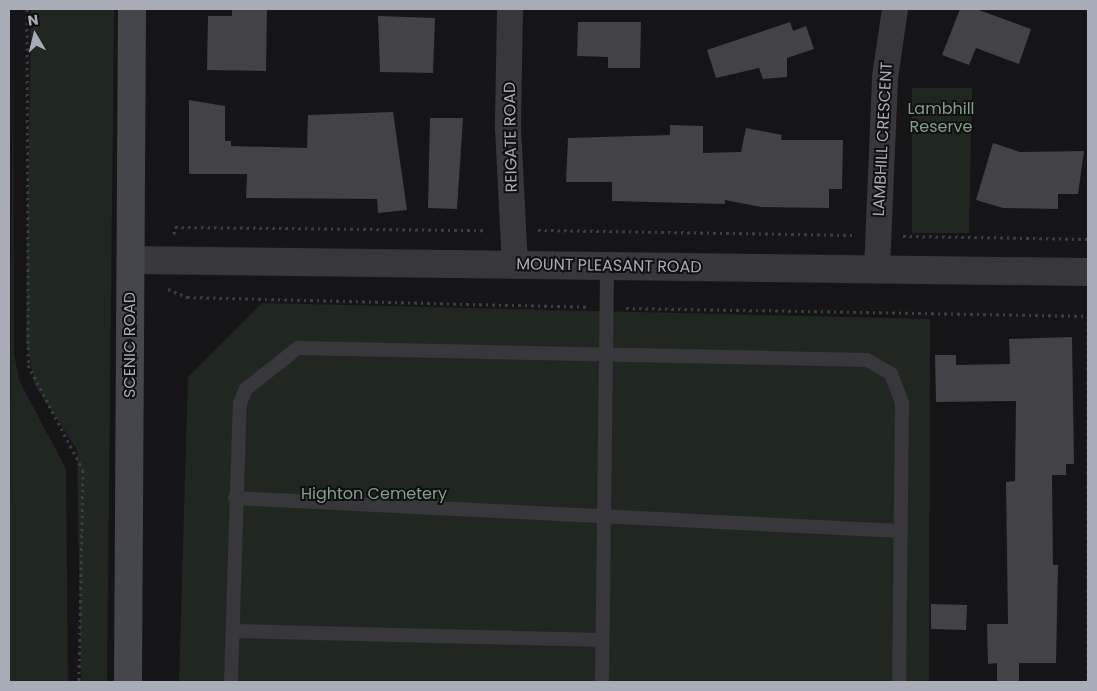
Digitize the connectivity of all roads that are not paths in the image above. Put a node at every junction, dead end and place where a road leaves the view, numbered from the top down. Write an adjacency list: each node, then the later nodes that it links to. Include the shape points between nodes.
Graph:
1 (132, 9): 4 (main road, SCENIC ROAD)
2 (510, 9): 5 (street, REIGATE ROAD, via 508,128)
3 (895, 9): 7 (street, LAMBHILL CRESCENT, via 885,77)
4 (130, 260): 5 (street, MOUNT PLEASANT ROAD); 15 (main road, SCENIC ROAD)
5 (515, 265): 6 (street, MOUNT PLEASANT ROAD)
6 (607, 266): 7 (street, MOUNT PLEASANT ROAD); 9 (lane)
7 (877, 270): 8 (street, MOUNT PLEASANT ROAD)
8 (1088, 272)
9 (605, 354): 10 (lane, via 298,348 246,389 240,403); 11 (lane); 12 (lane, via 867,360 891,374 902,403)
10 (235, 498): 11 (lane); 13 (lane)
11 (604, 515): 12 (lane); 14 (lane)
12 (901, 531): 18 (lane)
13 (233, 631): 14 (lane); 16 (lane)
14 (602, 640): 17 (lane)
15 (128, 682)
16 (231, 682)
17 (602, 682)
18 (899, 682)

